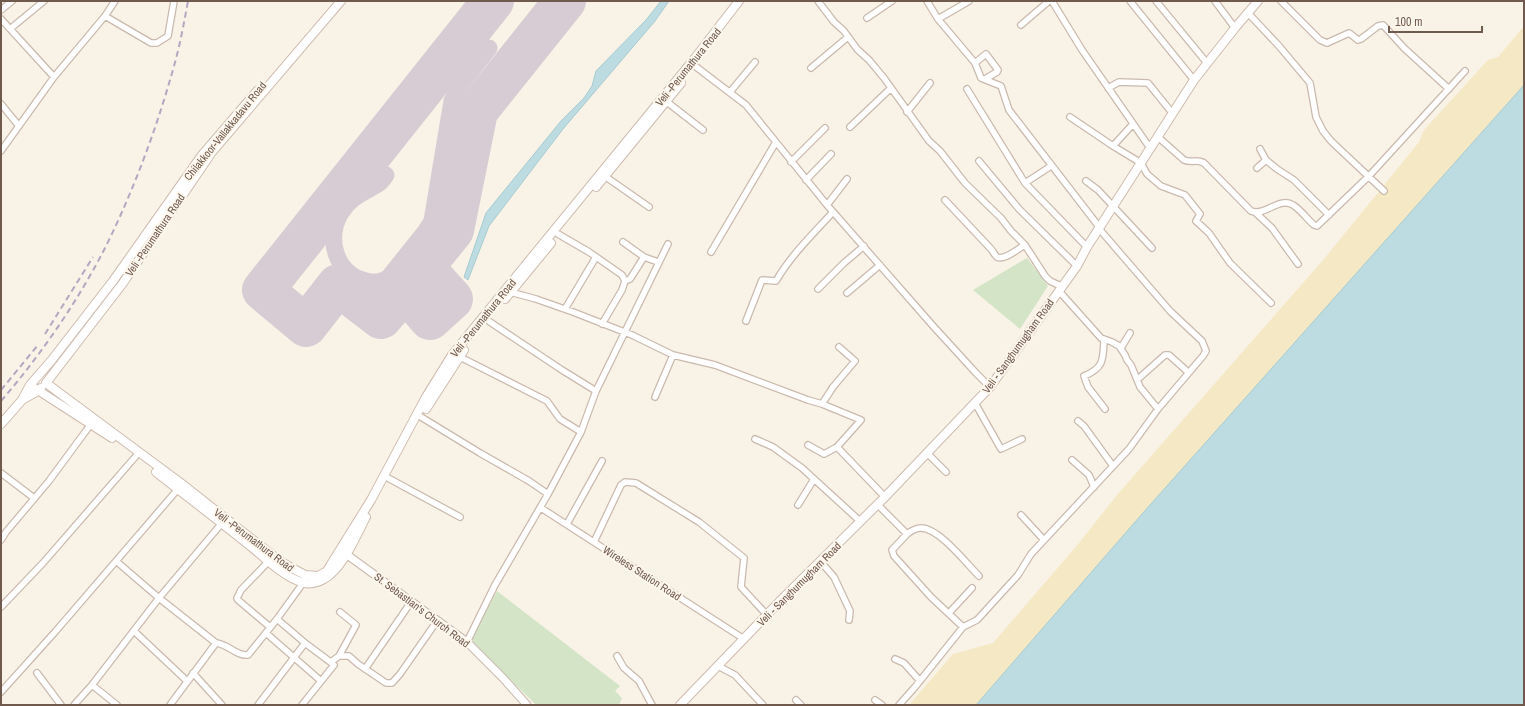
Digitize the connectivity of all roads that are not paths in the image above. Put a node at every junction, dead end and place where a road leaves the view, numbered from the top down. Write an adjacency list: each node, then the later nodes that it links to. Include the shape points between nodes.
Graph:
1 (12, 1): 19 (street)
2 (44, 1): 27 (street)
3 (116, 1): 21 (street)
4 (174, 1): 21 (street, via 168,36 157,43 151,43)
5 (334, 1): 113 (main road, Chilakkoor-Vallakkadavu Road, via 202,155 113,281)
6 (341, 1): 114 (main road, Veli -Perumathura Road, via 212,152 123,283)
7 (739, 1): 118 (main road, Veli -Perumathura Road, via 452,355 426,397 371,500 327,571 318,576 305,575 281,562 182,484)
8 (746, 1): 32 (main road)
9 (818, 1): 28 (street)
10 (892, 1): 22 (street)
11 (927, 1): 24 (street)
12 (969, 1): 24 (street)
13 (1050, 1): 25 (street); 40 (street)
14 (1130, 1): 37 (street)
15 (1156, 1): 31 (street)
16 (1214, 1): 26 (street)
17 (1258, 1): 20 (main road, Veli - Sanghumugham Road)
18 (1281, 1): 42 (street, via 1320,40 1328,43 1349,33 1358,40 1383,25)
19 (1, 10)
20 (1248, 13): 26 (main road, Veli - Sanghumugham Road); 67 (street, via 1310,83 1316,117 1323,131)
21 (105, 16): 35 (street)
22 (867, 18)
23 (1, 19): 27 (street)
24 (938, 19): 30 (street)
25 (1021, 25)
26 (1235, 28): 31 (main road, Veli - Sanghumugham Road)
27 (10, 29): 35 (street)
28 (848, 37): 33 (street); 39 (street)
29 (755, 62): 43 (street)
30 (975, 63): 36 (street, via 982,78); 36 (street, via 986,54 998,70)
31 (1207, 63): 37 (main road, Veli - Sanghumugham Road)
32 (695, 66): 43 (street); 44 (main road)
33 (811, 68)
34 (1465, 71): 42 (street)
35 (54, 77): 50 (street)
36 (985, 79): 65 (street, via 1001,86 1009,110)
37 (1194, 80): 47 (main road, Veli - Sanghumugham Road)
38 (930, 82): 46 (street)
39 (891, 88): 46 (street); 51 (street)
40 (1108, 88): 47 (street, via 1119,82 1148,83); 49 (street)
41 (966, 89): 72 (street)
42 (1449, 89): 67 (street)
43 (730, 92): 55 (street, via 746,105)
44 (667, 102): 53 (street); 68 (main road)
45 (1, 104): 50 (street)
46 (907, 112): 85 (street, via 965,183)
47 (1173, 114): 54 (main road, Veli - Sanghumugham Road)
48 (1070, 117): 56 (street)
49 (1133, 124): 56 (street); 57 (street)
50 (19, 126): 59 (street)
51 (850, 127)
52 (824, 128): 63 (street)
53 (703, 130)
54 (1158, 137): 57 (main road, Veli - Sanghumugham Road); 79 (street, via 1184,160 1204,162 1248,209)
55 (776, 142): 63 (street); 89 (street)
56 (1112, 146): 64 (street)
57 (1150, 148): 64 (main road, Veli - Sanghumugham Road)
58 (1260, 149): 61 (street)
59 (1, 151)
60 (831, 154): 70 (street)
61 (1266, 160): 66 (street); 80 (street, via 1294,180)
62 (979, 161): 95 (street, via 1019,209)
63 (791, 162): 70 (street)
64 (1141, 163): 76 (main road, Veli - Sanghumugham Road); 101 (street, via 1161,186 1185,195 1200,214 1196,221 1209,233 1230,263)
65 (1051, 166): 72 (street); 81 (street)
66 (1257, 168)
67 (1369, 176): 73 (street); 80 (street)
68 (606, 177): 77 (street); 82 (main road)
69 (847, 179): 75 (street)
70 (806, 180): 75 (street)
71 (1086, 181): 76 (street)
72 (1025, 183): 87 (street)
73 (1384, 191)
74 (945, 200): 85 (street, via 997,257 1006,257)
75 (827, 205): 78 (street)
76 (1114, 206): 81 (main road, Veli - Sanghumugham Road); 88 (street)
77 (649, 207)
78 (833, 212): 86 (street); 104 (street, via 780,273 776,281 762,280)
79 (1256, 212): 80 (street, via 1289,203 1316,226); 94 (street, via 1272,228)
80 (1330, 215)
81 (1100, 228): 87 (main road, Veli - Sanghumugham Road); 115 (street, via 1153,292 1205,346 1206,351)
82 (558, 234): 90 (street); 99 (main road)
83 (623, 242): 91 (street)
84 (668, 244): 92 (street)
85 (1025, 245): 98 (street, via 1045,276)
86 (864, 246): 93 (street); 97 (street)
87 (1087, 247): 95 (main road, Veli - Sanghumugham Road)
88 (1152, 248)
89 (712, 252)
90 (596, 257): 96 (street, via 622,275); 102 (street)
91 (644, 257): 92 (street); 96 (street, via 630,279)
92 (658, 262): 106 (street)
93 (880, 264): 100 (street); 120 (street, via 939,333)
94 (1298, 264)
95 (1077, 266): 98 (main road, Veli - Sanghumugham Road)
96 (625, 281): 105 (street)
97 (818, 289)
98 (1060, 289): 108 (street); 120 (main road, Veli - Sanghumugham Road)
99 (510, 292): 102 (street); 103 (main road)
100 (847, 293)
101 (1272, 303)
102 (565, 309): 105 (street)
103 (487, 320): 112 (main road); 122 (street)
104 (746, 321)
105 (602, 324): 106 (street)
106 (624, 332): 111 (street); 122 (street)
107 (1130, 333): 110 (street)
108 (1104, 340): 110 (street, via 1116,343); 127 (street, via 1103,360 1094,372 1084,376 1088,387)
109 (839, 347): 126 (street, via 855,361)
110 (1121, 348): 117 (street)
111 (673, 355): 123 (street); 126 (street, via 715,365)
112 (458, 356): 129 (main road); 133 (street, via 547,401 560,419)
113 (51, 361): 114 (main road); 116 (main road, Chilakkoor-Vallakkadavu Road)
114 (58, 367): 118 (main road, Veli -Perumathura Road)
115 (1188, 372): 117 (street, via 1169,355 1165,355); 128 (street)
116 (37, 376): 118 (main road); 119 (main road, Chilakkoor-Vallakkadavu Road)
117 (1138, 379): 128 (street, via 1140,387)
118 (46, 383): 121 (main road)
119 (30, 385): 121 (main road); 124 (main road, Chilakkoor-Vallakkadavu Road)
120 (990, 387): 125 (main road, Veli - Sanghumugham Road)
121 (38, 391): 124 (main road); 132 (main road)
122 (596, 391): 133 (street)
123 (654, 396)
124 (22, 400): 131 (main road)
125 (974, 403): 135 (street, via 1001,449); 138 (main road, Veli - Sanghumugham Road)
126 (822, 404): 137 (street, via 861,420)
127 (1105, 409)
128 (1158, 409): 142 (street, via 1129,449)
129 (421, 417): 145 (main road); 149 (street)
130 (1078, 421): 142 (street)
131 (1, 424)
132 (91, 424): 139 (main road); 151 (street)
133 (581, 432): 149 (street)
134 (755, 439): 146 (street, via 773,447)
135 (1022, 439)
136 (808, 445): 137 (street, via 824,454)
137 (837, 447): 150 (street)
138 (927, 453): 143 (street); 150 (main road, Veli - Sanghumugham Road)
139 (136, 456): 148 (main road); 173 (street, via 44,563)
140 (1072, 460): 147 (street, via 1089,475)
141 (602, 461): 159 (street)
142 (1113, 466): 147 (street)
143 (946, 472)
144 (1, 473): 151 (street)
145 (388, 478): 156 (street); 164 (main road)
146 (814, 479): 152 (street); 157 (street)
147 (1094, 487): 162 (street)
148 (178, 489): 158 (main road); 165 (street)
149 (548, 494): 154 (street)
150 (885, 497): 153 (main road, Veli - Sanghumugham Road)
151 (34, 498): 161 (street)
152 (798, 505)
153 (878, 505): 157 (main road, Veli - Sanghumugham Road); 160 (street)
154 (540, 508): 159 (street, Wireless Station Road); 185 (street, via 495,584)
155 (1021, 515): 162 (street)
156 (460, 517)
157 (860, 522): 167 (main road, Veli - Sanghumugham Road)
158 (222, 523): 166 (main road); 171 (street)
159 (566, 524): 163 (street, Wireless Station Road)
160 (907, 534): 168 (street, via 918,528 932,530); 175 (street, via 892,550 894,556)
161 (1, 540)
162 (1044, 540): 181 (street, via 1031,554 1018,575 977,620)
163 (594, 542): 176 (street, via 621,485 625,482 636,483 699,522 744,558 741,587); 184 (street, Wireless Station Road)
164 (346, 554): 169 (main road, via 334,572 324,580); 172 (street, St. Sebastian's Church Road)
165 (116, 561): 171 (street); 201 (street)
166 (269, 561): 169 (main road); 180 (street, via 237,598)
167 (820, 561): 176 (main road, Veli - Sanghumugham Road); 178 (street, via 834,577 850,611)
168 (979, 576)
169 (303, 583): 177 (street)
170 (972, 588): 175 (street)
171 (159, 598): 182 (street); 186 (street)
172 (411, 602): 179 (street, St. Sebastian's Church Road); 194 (street)
173 (1, 607)
174 (340, 612): 188 (street, via 356,625)
175 (949, 613): 181 (street)
176 (767, 614): 184 (main road, Veli - Sanghumugham Road)
177 (277, 619): 180 (street); 187 (street)
178 (849, 620)
179 (437, 621): 185 (street, St. Sebastian's Church Road); 194 (street, via 392,682 386,683)
180 (270, 627): 183 (street)
181 (963, 627): 199 (street)
182 (134, 631): 197 (street); 200 (street)
183 (266, 633): 186 (street, via 248,656); 190 (street)
184 (744, 639): 193 (main road, Veli - Sanghumugham Road)
185 (467, 642): 211 (street, St. Sebastian's Church Road)
186 (216, 643): 196 (street)
187 (305, 643): 190 (street); 192 (street)
188 (339, 656): 192 (street, via 331,662); 194 (street, via 349,656)
189 (617, 656): 212 (street, via 624,668 640,681)
190 (295, 657): 198 (street); 209 (street)
191 (895, 659): 199 (street, via 904,662)
192 (334, 665): 198 (street)
193 (718, 666): 213 (main road, Veli - Sanghumugham Road); 214 (street, via 735,675)
194 (365, 669)
195 (37, 673): 204 (street)
196 (193, 673): 197 (street); 208 (street)
197 (188, 681): 207 (street)
198 (321, 681): 210 (street)
199 (920, 681): 217 (street)
200 (92, 686): 205 (street); 206 (street)
201 (1, 692)
202 (796, 700): 215 (street)
203 (875, 700): 216 (street)
204 (60, 705)
205 (74, 705)
206 (117, 705)
207 (170, 705)
208 (222, 705)
209 (258, 705)
210 (302, 705)
211 (527, 705)
212 (652, 705)
213 (680, 705)
214 (763, 705)
215 (801, 705)
216 (882, 705)
217 (899, 705)

